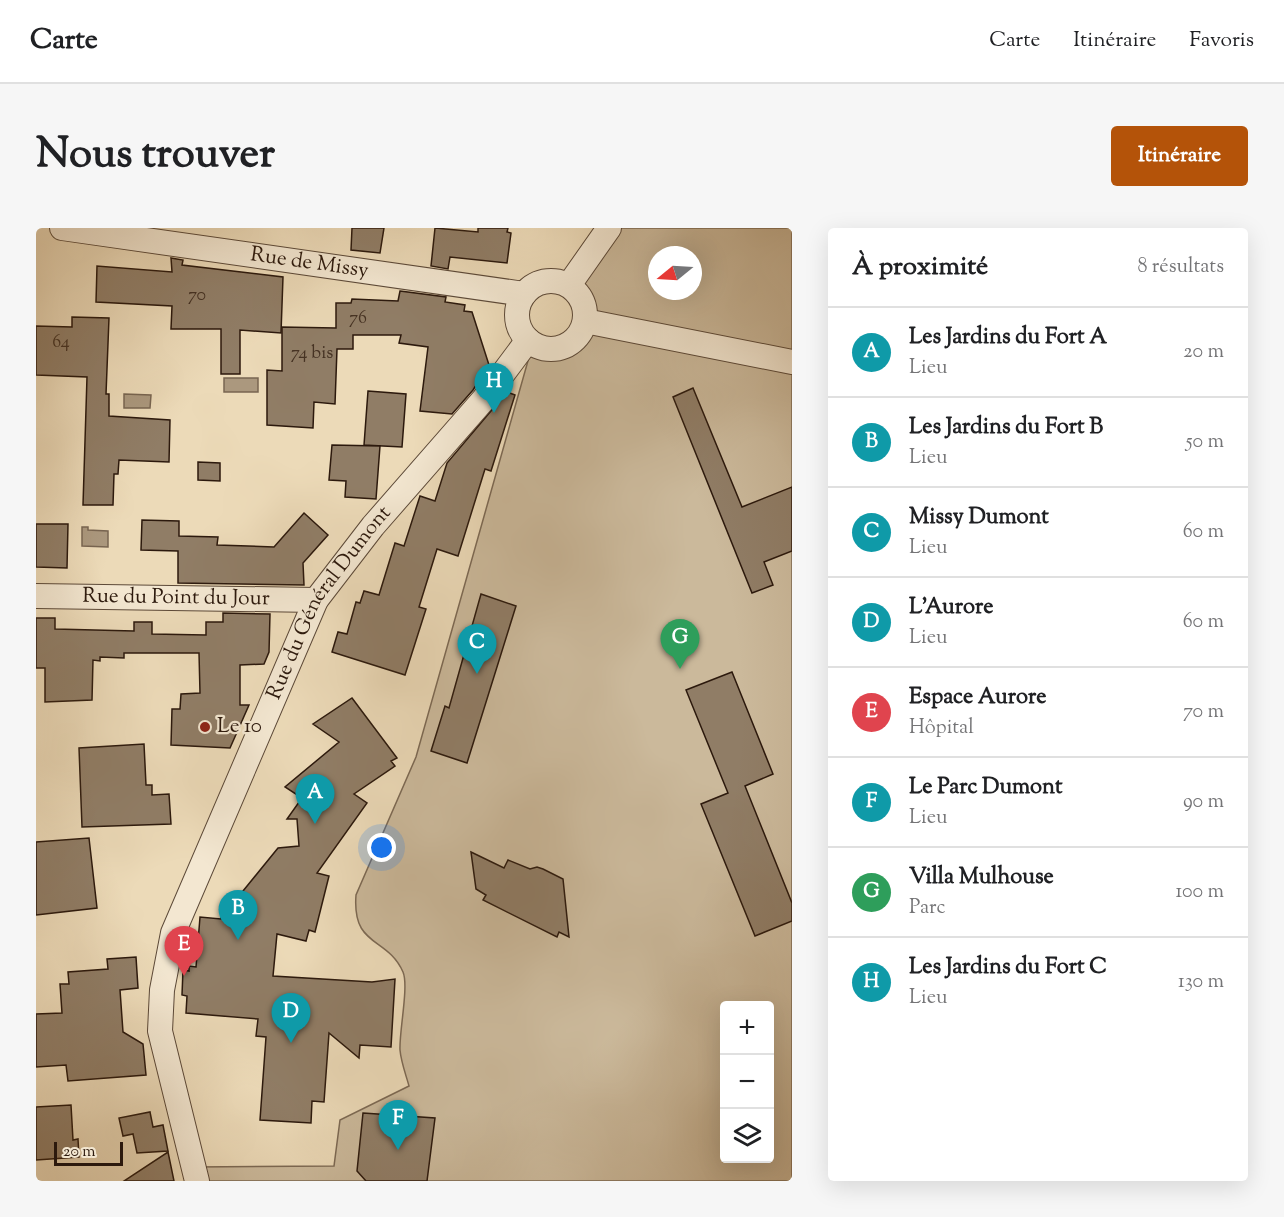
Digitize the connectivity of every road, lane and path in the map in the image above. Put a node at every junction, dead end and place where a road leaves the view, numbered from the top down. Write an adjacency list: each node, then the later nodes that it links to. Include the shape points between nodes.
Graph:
1 (62, 228): 4 (street, Rue de Missy)
2 (609, 228): 3 (street)
3 (569, 285): 4 (street, via 549,280); 5 (street, via 582,300)
4 (524, 294): 6 (street, via 517,313)
5 (585, 321): 6 (street, via 574,340 561,348 544,348); 7 (street)
6 (528, 340): 9 (street, Rue du Général Dumont, via 484,399 380,518)
7 (792, 362)
8 (36, 596): 9 (street, Rue du Point du Jour)
9 (316, 600): 10 (street, Rue du Général Dumont, via 168,950 160,1031)
10 (197, 1181)

